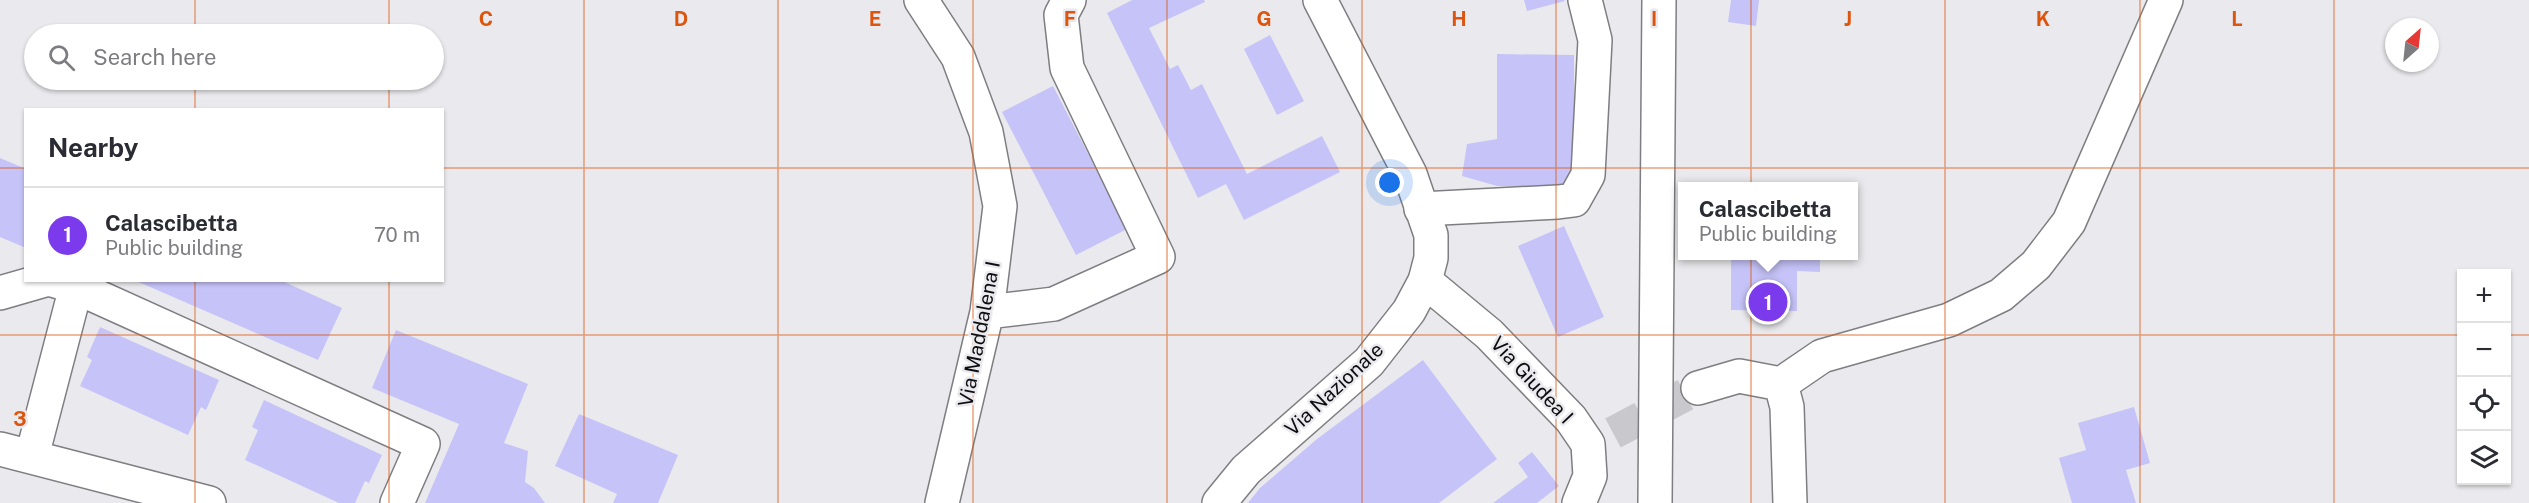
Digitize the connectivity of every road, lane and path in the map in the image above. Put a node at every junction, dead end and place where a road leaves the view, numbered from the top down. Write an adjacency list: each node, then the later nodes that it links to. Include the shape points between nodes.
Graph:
1 (921, 0): 11 (street, Via Maddalena I, via 958,57 986,132 1000,206)
2 (1068, 0): 11 (street, via 1061,15 1067,68 1158,257 1054,304)
3 (1320, 0): 7 (street, Via Nazionale, via 1410,174)
4 (1585, 0): 7 (street, via 1595,40 1588,175 1582,190 1574,200 1558,202)
5 (1659, 0): 21 (street)
6 (2166, 0): 12 (street, via 2069,222 2036,265 2001,295 1949,320 1822,356)
7 (1422, 209): 8 (street, Via Nazionale, via 1431,235)
8 (1425, 281): 19 (street, Via Nazionale, via 1409,311 1369,362 1246,470); 20 (street, Via Giudea I, via 1489,334 1571,419 1601,438)
9 (58, 283): 10 (street); 15 (street); 17 (street, via 423,444)
10 (0, 292)
11 (987, 312): 18 (street, Via Maddalena I)
12 (1781, 384): 13 (street, via 1739,376); 22 (street, via 1788,407)
13 (1698, 388)
14 (0, 449): 15 (street)
15 (32, 456): 16 (street)
16 (209, 503)
17 (397, 503)
18 (942, 503)
19 (1219, 503)
20 (1579, 503)
21 (1655, 503)
22 (1790, 503)

